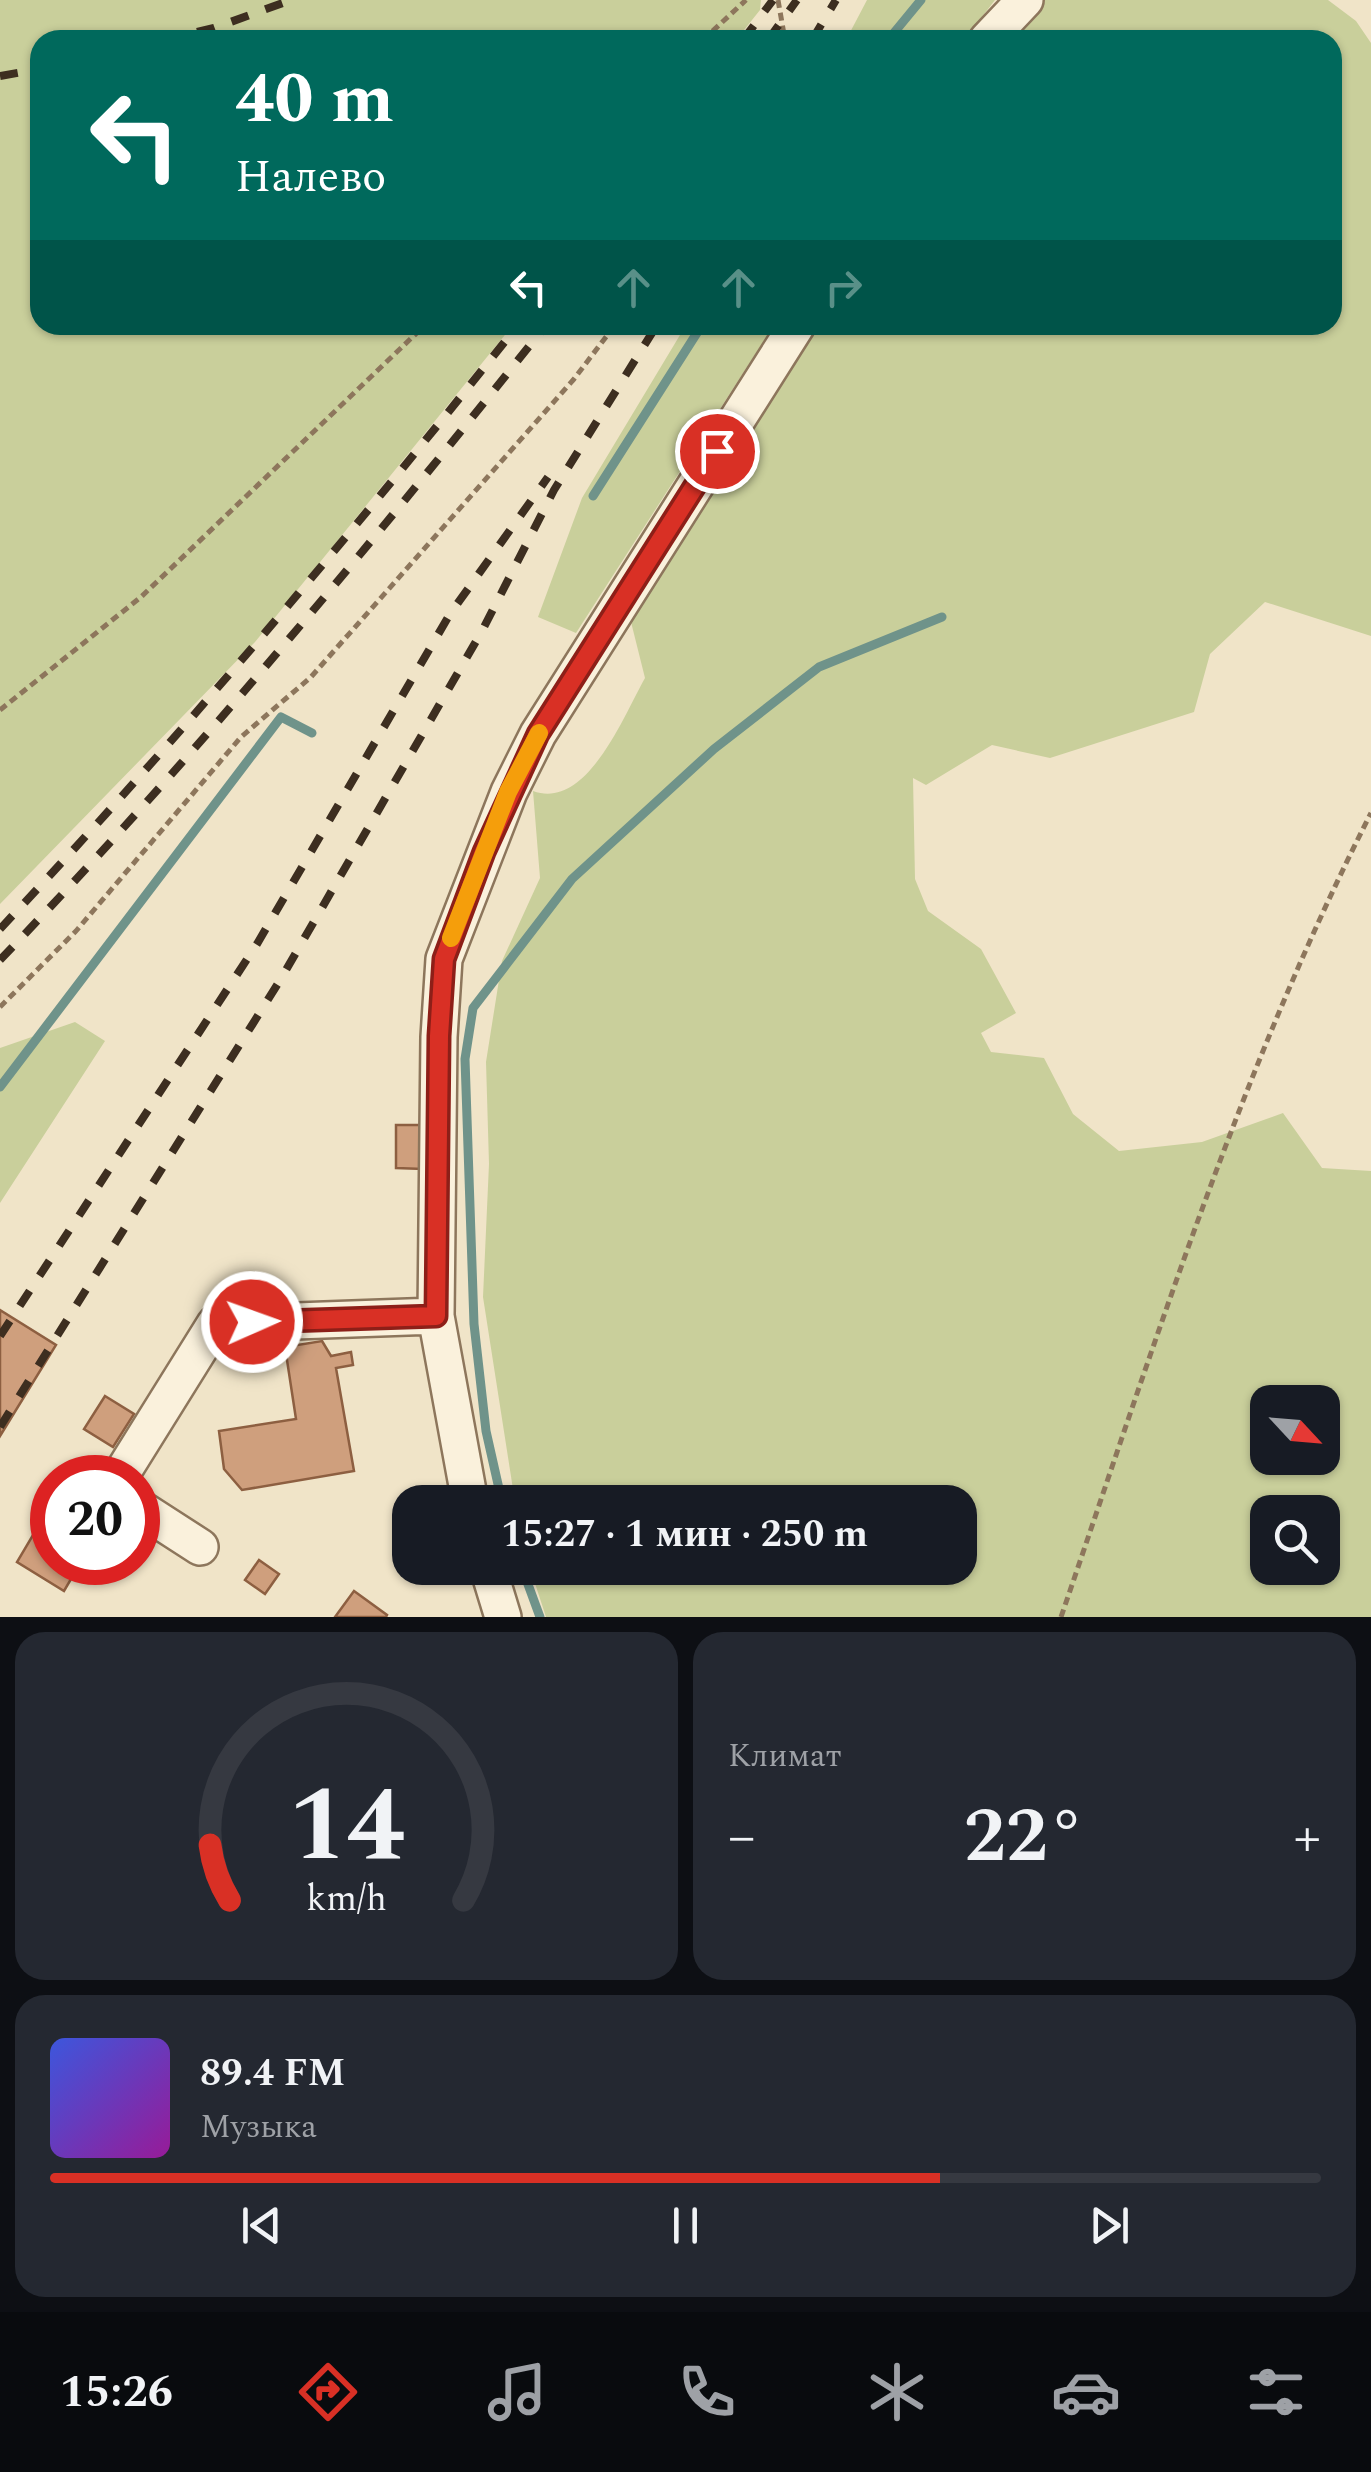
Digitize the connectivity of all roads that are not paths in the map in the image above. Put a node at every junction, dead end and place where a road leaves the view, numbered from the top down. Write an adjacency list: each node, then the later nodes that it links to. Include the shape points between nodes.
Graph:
1 (1024, 0): 2 (street)
2 (996, 30)
3 (791, 335): 4 (street, via 538,734 471,882 444,959)
4 (436, 1316): 5 (street, via 215,1324); 6 (street)
5 (133, 1455)
6 (467, 1485)
7 (160, 1521): 8 (street)
8 (200, 1547)
9 (493, 1585): 10 (street)
10 (503, 1617)

